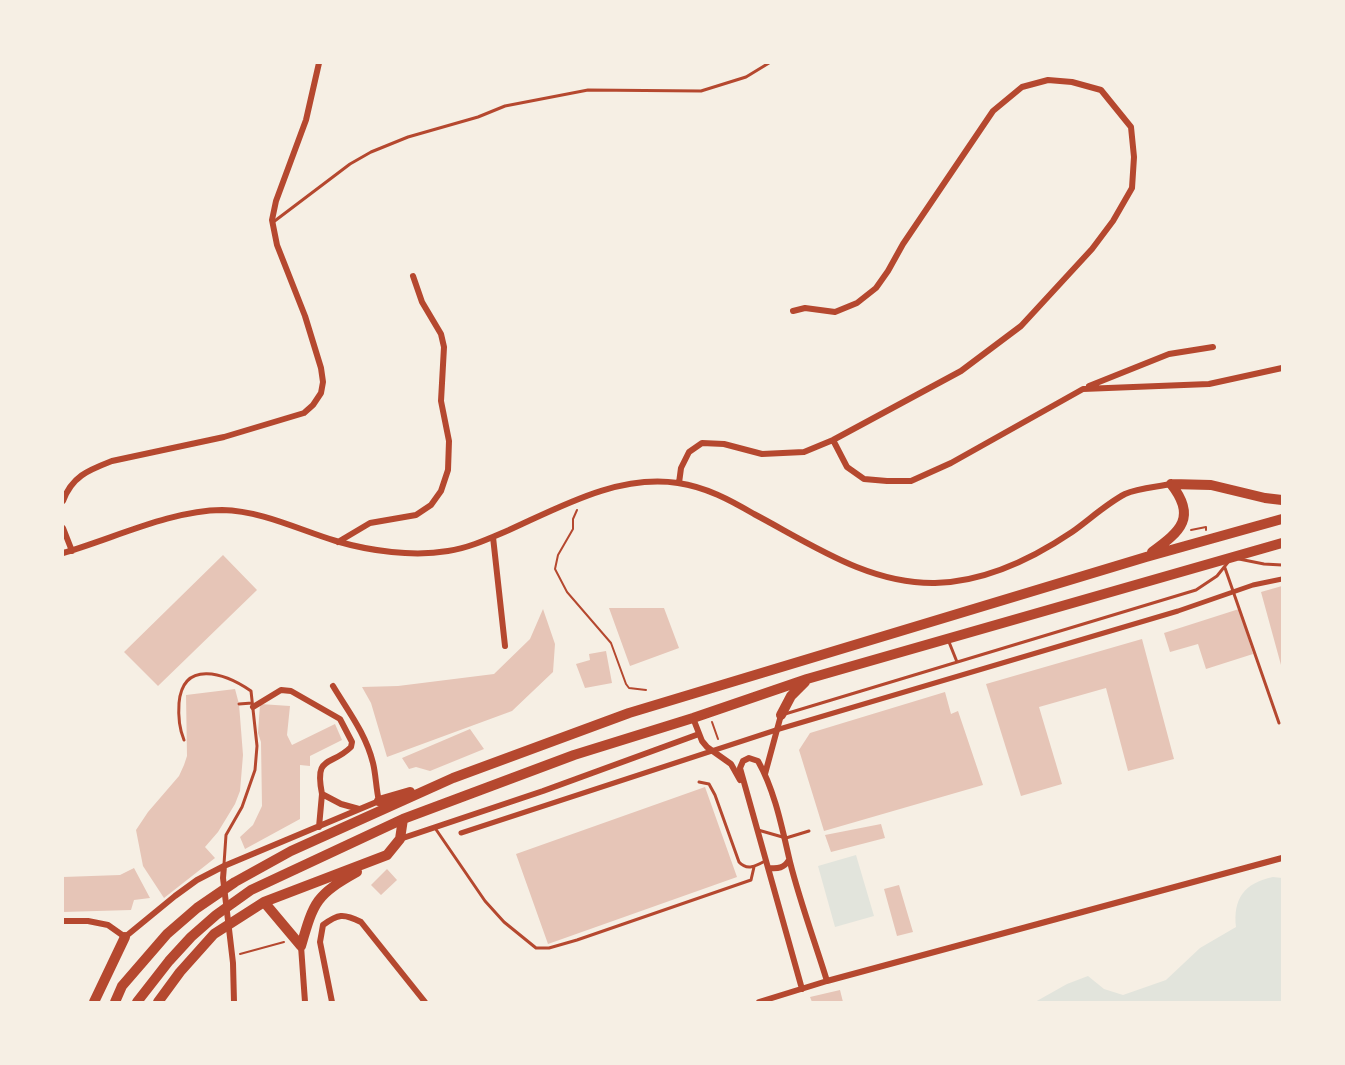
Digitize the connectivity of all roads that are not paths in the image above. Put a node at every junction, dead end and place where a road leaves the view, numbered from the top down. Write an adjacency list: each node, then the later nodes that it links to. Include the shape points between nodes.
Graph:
1 (320, 63): 3 (street)
2 (769, 63): 3 (lane, via 746,77 700,91 588,90 505,106 408,137 350,164)
3 (272, 223): 13 (street, via 321,368 321,393 313,405 304,413 224,438 96,467 70,483)
4 (413, 276): 17 (street, via 444,347 441,401 449,441 448,470 441,491 431,505 416,515 370,523)
5 (793, 311): 9 (street, via 805,308 835,312 857,303 876,288 993,111 1022,87 1047,80 1101,90 1131,127 1132,188 1092,249 1022,326 961,371)
6 (1213, 347): 8 (street, via 1169,354)
7 (1282, 368): 8 (street, via 1209,384)
8 (1083, 389): 9 (street, via 911,481 864,479 847,467)
9 (833, 440): 10 (street, via 804,452 762,454 702,443 689,452 681,468)
10 (680, 483): 11 (street, via 713,491 843,562 887,578 936,583 960,581 1009,566 1044,549 1126,494); 16 (street, via 639,481 580,498)
11 (1171, 484): 12 (main road, via 1211,485); 21 (main road, via 1182,500 1183,525)
12 (1282, 500)
13 (63, 501)
14 (1282, 519): 21 (main road)
15 (63, 528): 19 (street)
16 (493, 537): 17 (street, via 430,553 378,550); 27 (street)
17 (338, 542): 19 (street, via 273,519 224,510 177,516)
18 (1282, 543): 22 (main road)
19 (72, 551): 20 (street)
20 (63, 554)
21 (1146, 556): 41 (main road, via 629,713)
22 (1226, 561): 23 (lane); 25 (lane); 26 (main road); 28 (lane, via 1217,576 1197,590)
23 (1282, 565)
24 (1282, 579): 25 (street)
25 (1233, 591): 35 (lane); 36 (street, via 1178,611)
26 (947, 638): 28 (lane); 29 (main road)
27 (505, 646)
28 (957, 662): 33 (lane)
29 (807, 679): 33 (main road, via 791,696); 34 (main road)
30 (333, 686): 45 (street, via 360,729 373,764)
31 (239, 704): 32 (lane)
32 (253, 705): 38 (lane, via 251,691 237,681 204,673 191,677 181,688 179,726); 44 (street, via 281,690 291,691 340,719 351,747 321,767); 59 (lane, via 255,770 242,807 226,835)
33 (781, 715): 36 (street)
34 (693, 718): 37 (street); 47 (main road, via 574,755)
35 (1279, 723)
36 (776, 730): 39 (street); 40 (street)
37 (699, 734): 39 (street); 49 (street)
38 (184, 740)
39 (712, 752): 43 (street, via 732,764); 52 (street)
40 (765, 774): 43 (street, via 758,761 742,761); 53 (street)
41 (453, 778): 45 (main road); 69 (main road, via 235,882 167,934 122,986)
42 (699, 782): 60 (lane, via 709,784 715,795 739,862)
43 (744, 787): 50 (street)
44 (322, 794): 46 (street); 48 (street)
45 (379, 801): 46 (street)
46 (360, 810): 48 (street)
47 (403, 819): 54 (main road); 70 (main road, via 251,890 191,937)
48 (319, 827): 59 (street)
49 (435, 827): 54 (street); 60 (lane, via 485,901 536,948 577,940 751,880)
50 (756, 829): 53 (lane); 58 (street)
51 (808, 831): 53 (lane)
52 (461, 833)
53 (786, 838): 57 (street)
54 (400, 839): 55 (main road)
55 (387, 855): 62 (main road); 65 (main road, via 330,887 313,907)
56 (1282, 858): 66 (street)
57 (789, 860): 61 (street, via 786,866); 66 (street)
58 (765, 861): 60 (lane); 61 (street)
59 (224, 866): 64 (street, via 197,880); 72 (street)
60 (754, 867)
61 (769, 868): 67 (street)
62 (264, 902): 65 (main road); 71 (main road, via 214,934)
63 (63, 921): 64 (street, via 108,925)
64 (125, 937): 68 (main road)
65 (298, 943): 73 (street)
66 (827, 981): 67 (street)
67 (802, 989): 76 (street)
68 (94, 1002)
69 (115, 1002)
70 (137, 1002)
71 (158, 1002)
72 (234, 1002)
73 (305, 1002)
74 (332, 1002): 75 (street, via 320,942 323,925 335,916 349,915 361,922)
75 (425, 1002)
76 (759, 1002)

